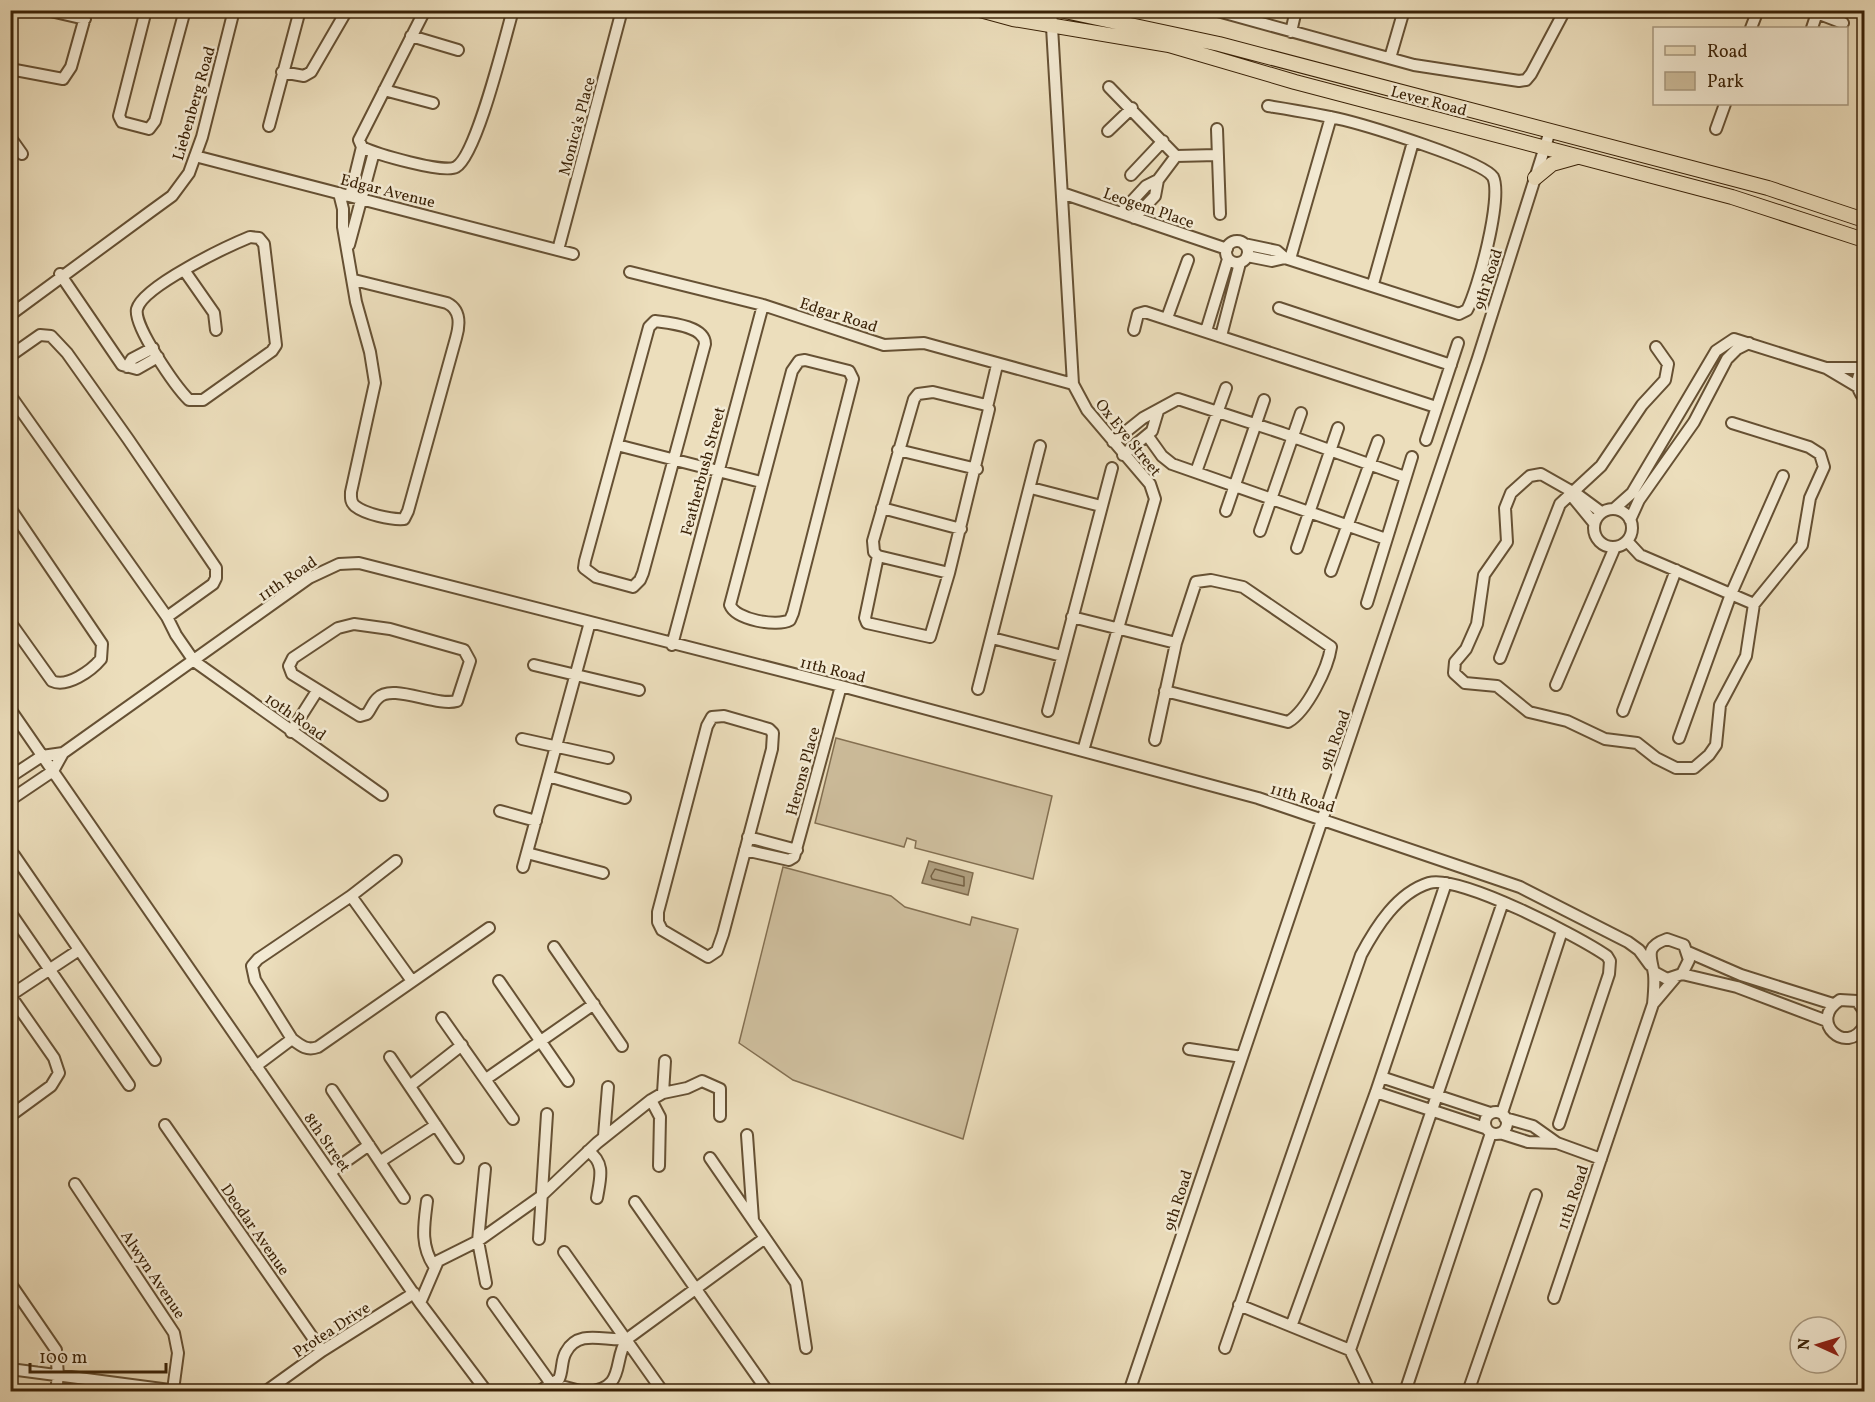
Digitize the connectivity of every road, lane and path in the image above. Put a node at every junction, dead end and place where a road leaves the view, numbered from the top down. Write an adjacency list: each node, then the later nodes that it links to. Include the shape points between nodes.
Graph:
1 (46, 10): 19 (street)
2 (146, 10): 3 (street, via 119,116 122,122 149,129 155,121)
3 (185, 10)
4 (234, 10): 50 (street, Liebenberg Road)
5 (300, 10): 29 (street)
6 (347, 10): 29 (street, via 311,72 304,76)
7 (424, 10): 25 (street)
8 (513, 10): 47 (street, via 480,123 461,163 444,168)
9 (622, 10): 65 (street, Monica's Place)
10 (980, 10): 21 (main road, Lever Road)
11 (1051, 10): 21 (street, Ox Eye Street)
12 (1060, 10): 41 (main road, Lever Road, via 1192,37)
13 (1214, 10): 24 (street)
14 (1296, 10): 24 (street)
15 (1404, 10): 27 (street)
16 (1565, 10): 27 (street, via 1526,80 1439,70)
17 (1758, 10): 22 (street)
18 (1818, 12): 20 (street); 23 (street)
19 (86, 15): 28 (street, via 71,68 63,79)
20 (1843, 23)
21 (1050, 26): 46 (main road, Lever Road, via 1170,45); 57 (street, Ox Eye Street)
22 (1751, 27)
23 (1812, 27)
24 (1291, 32): 27 (street)
25 (411, 36): 26 (street); 31 (street)
26 (458, 50)
27 (1390, 58)
28 (10, 69)
29 (282, 72): 37 (street)
30 (1109, 87): 35 (street)
31 (384, 90): 32 (street); 45 (street, via 360,134)
32 (433, 103)
33 (1725, 105): 39 (street)
34 (1268, 106): 36 (street)
35 (1132, 108): 40 (street); 43 (street)
36 (1331, 117): 44 (street); 69 (street)
37 (268, 126)
38 (1217, 129): 49 (street)
39 (1716, 129)
40 (1108, 131)
41 (1550, 131): 46 (street, 9th Road); 62 (main road, Lever Road, via 1768,188)
42 (10, 137): 48 (street)
43 (1163, 141): 51 (street); 53 (street)
44 (1413, 142): 76 (street); 76 (street, via 1464,160 1492,176 1494,202 1485,261 1464,314)
45 (362, 147): 47 (street); 58 (street)
46 (1545, 147): 52 (main road, Lever Road); 54 (street, 9th Road)
47 (374, 152): 58 (street)
48 (22, 154)
49 (1217, 155): 51 (street); 60 (street)
50 (195, 156): 56 (street, Edgar Avenue); 74 (street, Liebenberg Road, via 186,179 172,196)
51 (1176, 156): 55 (street)
52 (1579, 157): 54 (main road, via 1552,164); 63 (main road, Lever Road, via 1732,197)
53 (1131, 175)
54 (1535, 178): 201 (street, 9th Road)
55 (1158, 180): 59 (street, via 1146,186); 61 (street, via 1155,196)
56 (339, 193): 58 (street, Edgar Avenue); 66 (street)
57 (1062, 193): 59 (street, Leogem Place); 97 (street, Ox Eye Street)
58 (355, 197): 65 (street, Edgar Avenue); 66 (street)
59 (1121, 213): 61 (street, Leogem Place)
60 (1220, 214)
61 (1134, 218): 68 (street, Leogem Place)
62 (1864, 220)
63 (1864, 240)
64 (1244, 244): 68 (street, via 1234,242); 69 (street, via 1277,251); 71 (street)
65 (558, 250): 67 (street, Edgar Avenue)
66 (348, 251): 75 (street)
67 (573, 254)
68 (1227, 254): 71 (street, Leogem Place); 84 (street)
69 (1287, 258): 71 (street, Leogem Place); 76 (street)
70 (1188, 260): 81 (street)
71 (1244, 260): 85 (street)
72 (184, 270): 82 (street, via 214,313); 89 (street, via 144,299 137,309 138,322); 89 (street, via 250,237 261,239 276,345 199,402 187,398)
73 (630, 272): 77 (street, Edgar Road)
74 (61, 276): 78 (street, Liebenberg Road); 80 (street, Liebenberg Road); 89 (street, via 120,362 127,367 132,359)
75 (354, 280): 75 (street, via 375,383 352,502 375,513 404,519 456,338 458,317 447,303)
76 (1373, 284)
77 (763, 305): 92 (street, Edgar Road, via 884,345 924,343); 130 (street, Featherbush Street)
78 (10, 308)
79 (1279, 308): 91 (street)
80 (10, 315)
81 (1167, 318): 83 (street, via 1140,313); 84 (street)
82 (216, 330)
83 (1134, 330)
84 (1206, 331): 85 (street)
85 (1221, 336): 105 (street)
86 (1458, 343): 91 (street)
87 (1749, 343): 93 (street, via 1734,339 1721,346); 95 (street); 96 (street, via 1733,352)
88 (1656, 347): 137 (street, via 1668,364 1665,380 1642,405 1601,466)
89 (156, 353)
90 (10, 356): 162 (street, via 40,335 51,336 67,353 216,568 213,584)
91 (1451, 365): 105 (street)
92 (999, 366): 97 (street, Edgar Road); 104 (street)
93 (1708, 366): 96 (street); 101 (street)
94 (1864, 367): 95 (street); 98 (street, via 1859,373)
95 (1826, 368): 98 (street)
96 (1720, 372): 106 (street)
97 (1073, 384): 118 (street, Ox Eye Street, via 1087,410)
98 (1858, 387): 102 (street)
99 (1226, 388): 108 (street)
100 (10, 395): 162 (street, 10th Road)
101 (1688, 398): 106 (street); 114 (street)
102 (1864, 398)
103 (1264, 400): 111 (street)
104 (989, 405): 122 (street, via 933,392 918,394); 129 (street)
105 (1436, 407): 116 (street)
106 (1702, 408): 119 (street)
107 (1158, 411): 108 (street, via 1178,399); 113 (street); 118 (street)
108 (1218, 413): 111 (street); 131 (street)
109 (1300, 413): 115 (street)
110 (1732, 423): 161 (street, via 1809,447 1820,454 1824,467 1810,498 1802,545)
111 (1256, 425): 115 (street); 135 (street)
112 (1338, 428): 123 (street)
113 (1147, 435): 124 (street); 131 (street, via 1165,459)
114 (1666, 435): 119 (street); 142 (street, via 1632,493)
115 (1293, 437): 123 (street); 138 (street)
116 (1426, 440)
117 (1378, 441): 127 (street)
118 (1113, 442): 124 (street, Ox Eye Street)
119 (1679, 443): 146 (street, via 1639,500)
120 (617, 445): 126 (street); 126 (street, via 650,325 659,322 699,332 705,348); 126 (street, via 585,561 584,568 596,578 633,586 640,580)
121 (1040, 446): 136 (street)
122 (898, 450): 129 (street); 140 (street)
123 (1330, 450): 127 (street); 144 (street)
124 (1123, 455): 166 (street, Ox Eye Street, via 1150,484 1155,499)
125 (1412, 457): 133 (street)
126 (672, 460): 130 (street)
127 (1370, 465): 133 (street); 148 (street)
128 (1112, 468): 139 (street)
129 (976, 469): 149 (street)
130 (717, 471): 134 (street); 169 (street, Featherbush Street)
131 (1196, 472): 135 (street)
132 (1784, 476): 159 (street)
133 (1405, 477): 151 (street)
134 (760, 482): 134 (street, via 730,605 739,614 783,624 793,613 852,373 805,360 795,364)
135 (1236, 485): 138 (street); 143 (street)
136 (1031, 488): 139 (street); 167 (street)
137 (1570, 492): 145 (street); 147 (street); 161 (street, via 1547,476 1535,474 1506,501 1507,542 1484,575 1477,624 1466,649 1455,662 1454,673 1460,680 1492,684 1529,712 1567,721 1605,739 1637,743 1676,768 1694,768 1716,745 1720,705 1746,656); 171 (street, via 1557,509)
138 (1270, 500): 144 (street); 150 (street)
139 (1101, 506): 163 (street)
140 (882, 507): 149 (street); 155 (street, via 873,541 874,552)
141 (10, 508): 164 (street, via 102,644 102,659 67,683 56,683)
142 (1614, 509): 145 (street); 146 (street, via 1624,512)
143 (1226, 511)
144 (1309, 512): 148 (street); 154 (street)
145 (1601, 512): 147 (street)
146 (1630, 520): 152 (street, via 1632,531)
147 (1594, 523): 153 (street, via 1594,534 1600,543)
148 (1348, 525): 151 (street); 157 (street)
149 (961, 528): 158 (street)
150 (1260, 531)
151 (1386, 539): 160 (street)
152 (1627, 541): 153 (street); 156 (street, via 1636,553)
153 (1615, 547): 175 (street)
154 (1297, 548)
155 (879, 556): 158 (street); 158 (street, via 865,618 867,623 886,628 930,637)
156 (1676, 570): 159 (street); 183 (street)
157 (1331, 572)
158 (949, 573)
159 (1731, 594): 161 (street); 186 (street)
160 (1367, 603)
161 (1754, 604)
162 (166, 617): 172 (street, 10th Road)
163 (1072, 617): 166 (street); 170 (street)
164 (10, 622)
165 (590, 622): 169 (street, 11th Road); 172 (street, 11th Road, via 373,565 349,563 309,578); 174 (street)
166 (1118, 630): 168 (street); 190 (street, Ox Eye Street)
167 (993, 638): 170 (street); 177 (street)
168 (1176, 643): 179 (street); 179 (street, via 1192,588 1196,582 1211,580 1252,592 1331,650 1316,687 1288,722)
169 (672, 645): 176 (street, 11th Road)
170 (1062, 656): 182 (street)
171 (1500, 658)
172 (194, 662): 185 (street, 10th Road); 191 (street, 11th Road)
173 (534, 665): 174 (street)
174 (575, 675): 178 (street); 189 (street)
175 (1556, 685)
176 (841, 686): 190 (street, 11th Road); 205 (street, Herons Place)
177 (978, 689)
178 (639, 690)
179 (1165, 691): 188 (street)
180 (317, 692): 180 (street, via 297,680 289,666 293,658 347,625 390,629 457,647 464,650 470,661 460,696 451,703 383,694 368,714 360,716); 185 (street)
181 (10, 709): 192 (street, 8th Street)
182 (1048, 711)
183 (1623, 711)
184 (10, 722): 192 (street, 8th Street)
185 (291, 732): 197 (street, 10th Road)
186 (1679, 738)
187 (522, 739): 189 (street)
188 (1155, 740)
189 (555, 746): 193 (street); 195 (street)
190 (1083, 751): 201 (street, 11th Road)
191 (63, 753): 192 (street, 11th Road); 194 (street, 11th Road)
192 (40, 757): 194 (street, 8th Street); 196 (street)
193 (608, 758)
194 (50, 772): 199 (street); 244 (street, 8th Street, via 102,853 147,908)
195 (548, 776): 198 (street); 202 (street)
196 (10, 777)
197 (382, 795)
198 (625, 798)
199 (10, 800)
200 (500, 811): 202 (street)
201 (1322, 818): 217 (street, 11th Road, via 1520,887); 241 (street, 9th Road)
202 (536, 820): 206 (street)
203 (748, 837): 204 (street); 204 (street, via 766,777 773,733 724,716 712,717 704,733 658,912 662,930 702,956 713,955 723,934); 205 (street)
204 (745, 850): 205 (street, Herons Place, via 789,860)
205 (797, 850)
206 (527, 853): 209 (street); 210 (street)
207 (14, 855): 220 (street)
208 (396, 861): 212 (street)
209 (524, 867)
210 (603, 873)
211 (1446, 883): 213 (street); 245 (street); 298 (street, via 1431,882 1404,896 1361,956)
212 (351, 896): 225 (street); 235 (street, via 252,966 255,980)
213 (1503, 902): 216 (street); 254 (street)
214 (10, 912): 223 (street)
215 (489, 928): 225 (street)
216 (1562, 931): 261 (street); 263 (street, via 1607,956 1611,968)
217 (1628, 942): 218 (street, 11th Road); 222 (street, 11th Road)
218 (1659, 942): 221 (street, via 1676,940); 222 (street, via 1649,956)
219 (554, 947): 228 (street)
220 (79, 950): 223 (street); 242 (street)
221 (1688, 952): 224 (street, via 1687,968); 230 (street, via 1741,975)
222 (1652, 968): 224 (street, via 1660,976); 229 (street, 11th Road)
223 (52, 970): 227 (street); 248 (street)
224 (1679, 976): 229 (street, 11th Road); 233 (street, via 1737,987)
225 (412, 981): 235 (street, via 318,1047 307,1049)
226 (499, 981): 236 (street)
227 (11, 995): 259 (street, via 54,1058 59,1073 51,1086)
228 (594, 1004): 236 (street); 238 (street)
229 (1653, 1004): 274 (street, 11th Road)
230 (1833, 1004): 231 (street, via 1849,999); 233 (street)
231 (1864, 1009)
232 (442, 1018): 237 (street)
233 (1827, 1021): 234 (street, via 1830,1029 1845,1038)
234 (1863, 1031)
235 (292, 1039): 244 (street)
236 (539, 1042): 246 (street); 247 (street)
237 (462, 1045): 246 (street); 249 (street)
238 (622, 1046)
239 (1189, 1049): 241 (street)
240 (390, 1057): 249 (street)
241 (1242, 1057): 317 (street, 9th Road)
242 (155, 1060)
243 (665, 1061): 253 (street)
244 (256, 1066): 278 (street, 8th Street)
245 (1381, 1077): 252 (street); 254 (street)
246 (486, 1079): 262 (street)
247 (568, 1080)
248 (129, 1085)
249 (411, 1085): 265 (street)
250 (608, 1088): 268 (street)
251 (332, 1090): 270 (street)
252 (1376, 1092): 256 (street); 299 (street)
253 (663, 1093): 255 (street); 260 (street, via 698,1082 713,1084 720,1089)
254 (1436, 1095): 256 (street); 257 (street)
255 (651, 1100): 268 (street); 276 (street, via 660,1117)
256 (1431, 1109): 266 (street); 303 (street)
257 (1490, 1113): 261 (street); 266 (street, via 1485,1118)
258 (547, 1114): 281 (street)
259 (10, 1116)
260 (720, 1116)
261 (1504, 1116): 266 (street, via 1506,1127); 269 (street, via 1533,1126)
262 (513, 1119)
263 (1559, 1124)
264 (165, 1125): 304 (street, Deodar Avenue)
265 (436, 1125): 272 (street); 275 (street)
266 (1492, 1131): 269 (street, via 1528,1142); 319 (street)
267 (747, 1135): 286 (street)
268 (604, 1136): 271 (street)
269 (1557, 1143): 274 (street)
270 (369, 1144): 275 (street); 278 (street)
271 (588, 1151): 281 (street); 283 (street, via 601,1166)
272 (458, 1158)
273 (710, 1158): 286 (street)
274 (1601, 1159): 296 (street, 11th Road)
275 (381, 1161): 282 (street)
276 (659, 1166)
277 (485, 1168): 289 (street)
278 (331, 1172): 295 (street, 8th Street)
279 (75, 1185): 308 (street, Alwyn Avenue, via 174,1333 178,1353)
280 (1536, 1195): 320 (street)
281 (540, 1197): 288 (street); 289 (street)
282 (404, 1198)
283 (597, 1198)
284 (427, 1201): 291 (street, via 423,1238)
285 (635, 1202): 294 (street)
286 (753, 1220): 287 (street)
287 (765, 1238): 294 (street); 301 (street, via 796,1283)
288 (539, 1239)
289 (478, 1241): 291 (street, via 445,1256); 293 (street)
290 (564, 1252): 300 (street)
291 (434, 1266): 295 (street)
292 (10, 1283): 306 (street, via 56,1350)
293 (486, 1283)
294 (696, 1286): 300 (street); 316 (street)
295 (417, 1298): 304 (street, Protea Drive); 312 (street, 8th Street)
296 (1554, 1298)
297 (493, 1304): 307 (street)
298 (1239, 1305): 299 (street); 302 (street)
299 (1292, 1324): 303 (street)
300 (627, 1339): 307 (street, via 579,1340 566,1350); 314 (street, via 622,1345 615,1378 603,1388); 315 (street)
301 (806, 1348)
302 (1225, 1348)
303 (1350, 1350): 318 (street)
304 (322, 1351): 311 (street, Protea Drive)
305 (10, 1369): 306 (street)
306 (58, 1375): 308 (street); 309 (street)
307 (555, 1389): 313 (street); 314 (street, via 566,1387)
308 (173, 1390): 310 (street)
309 (56, 1392)
310 (185, 1392)
311 (265, 1392)
312 (487, 1392)
313 (538, 1392)
314 (586, 1392)
315 (663, 1392)
316 (768, 1392)
317 (1129, 1392)
318 (1370, 1392)
319 (1405, 1392)
320 (1468, 1392)

